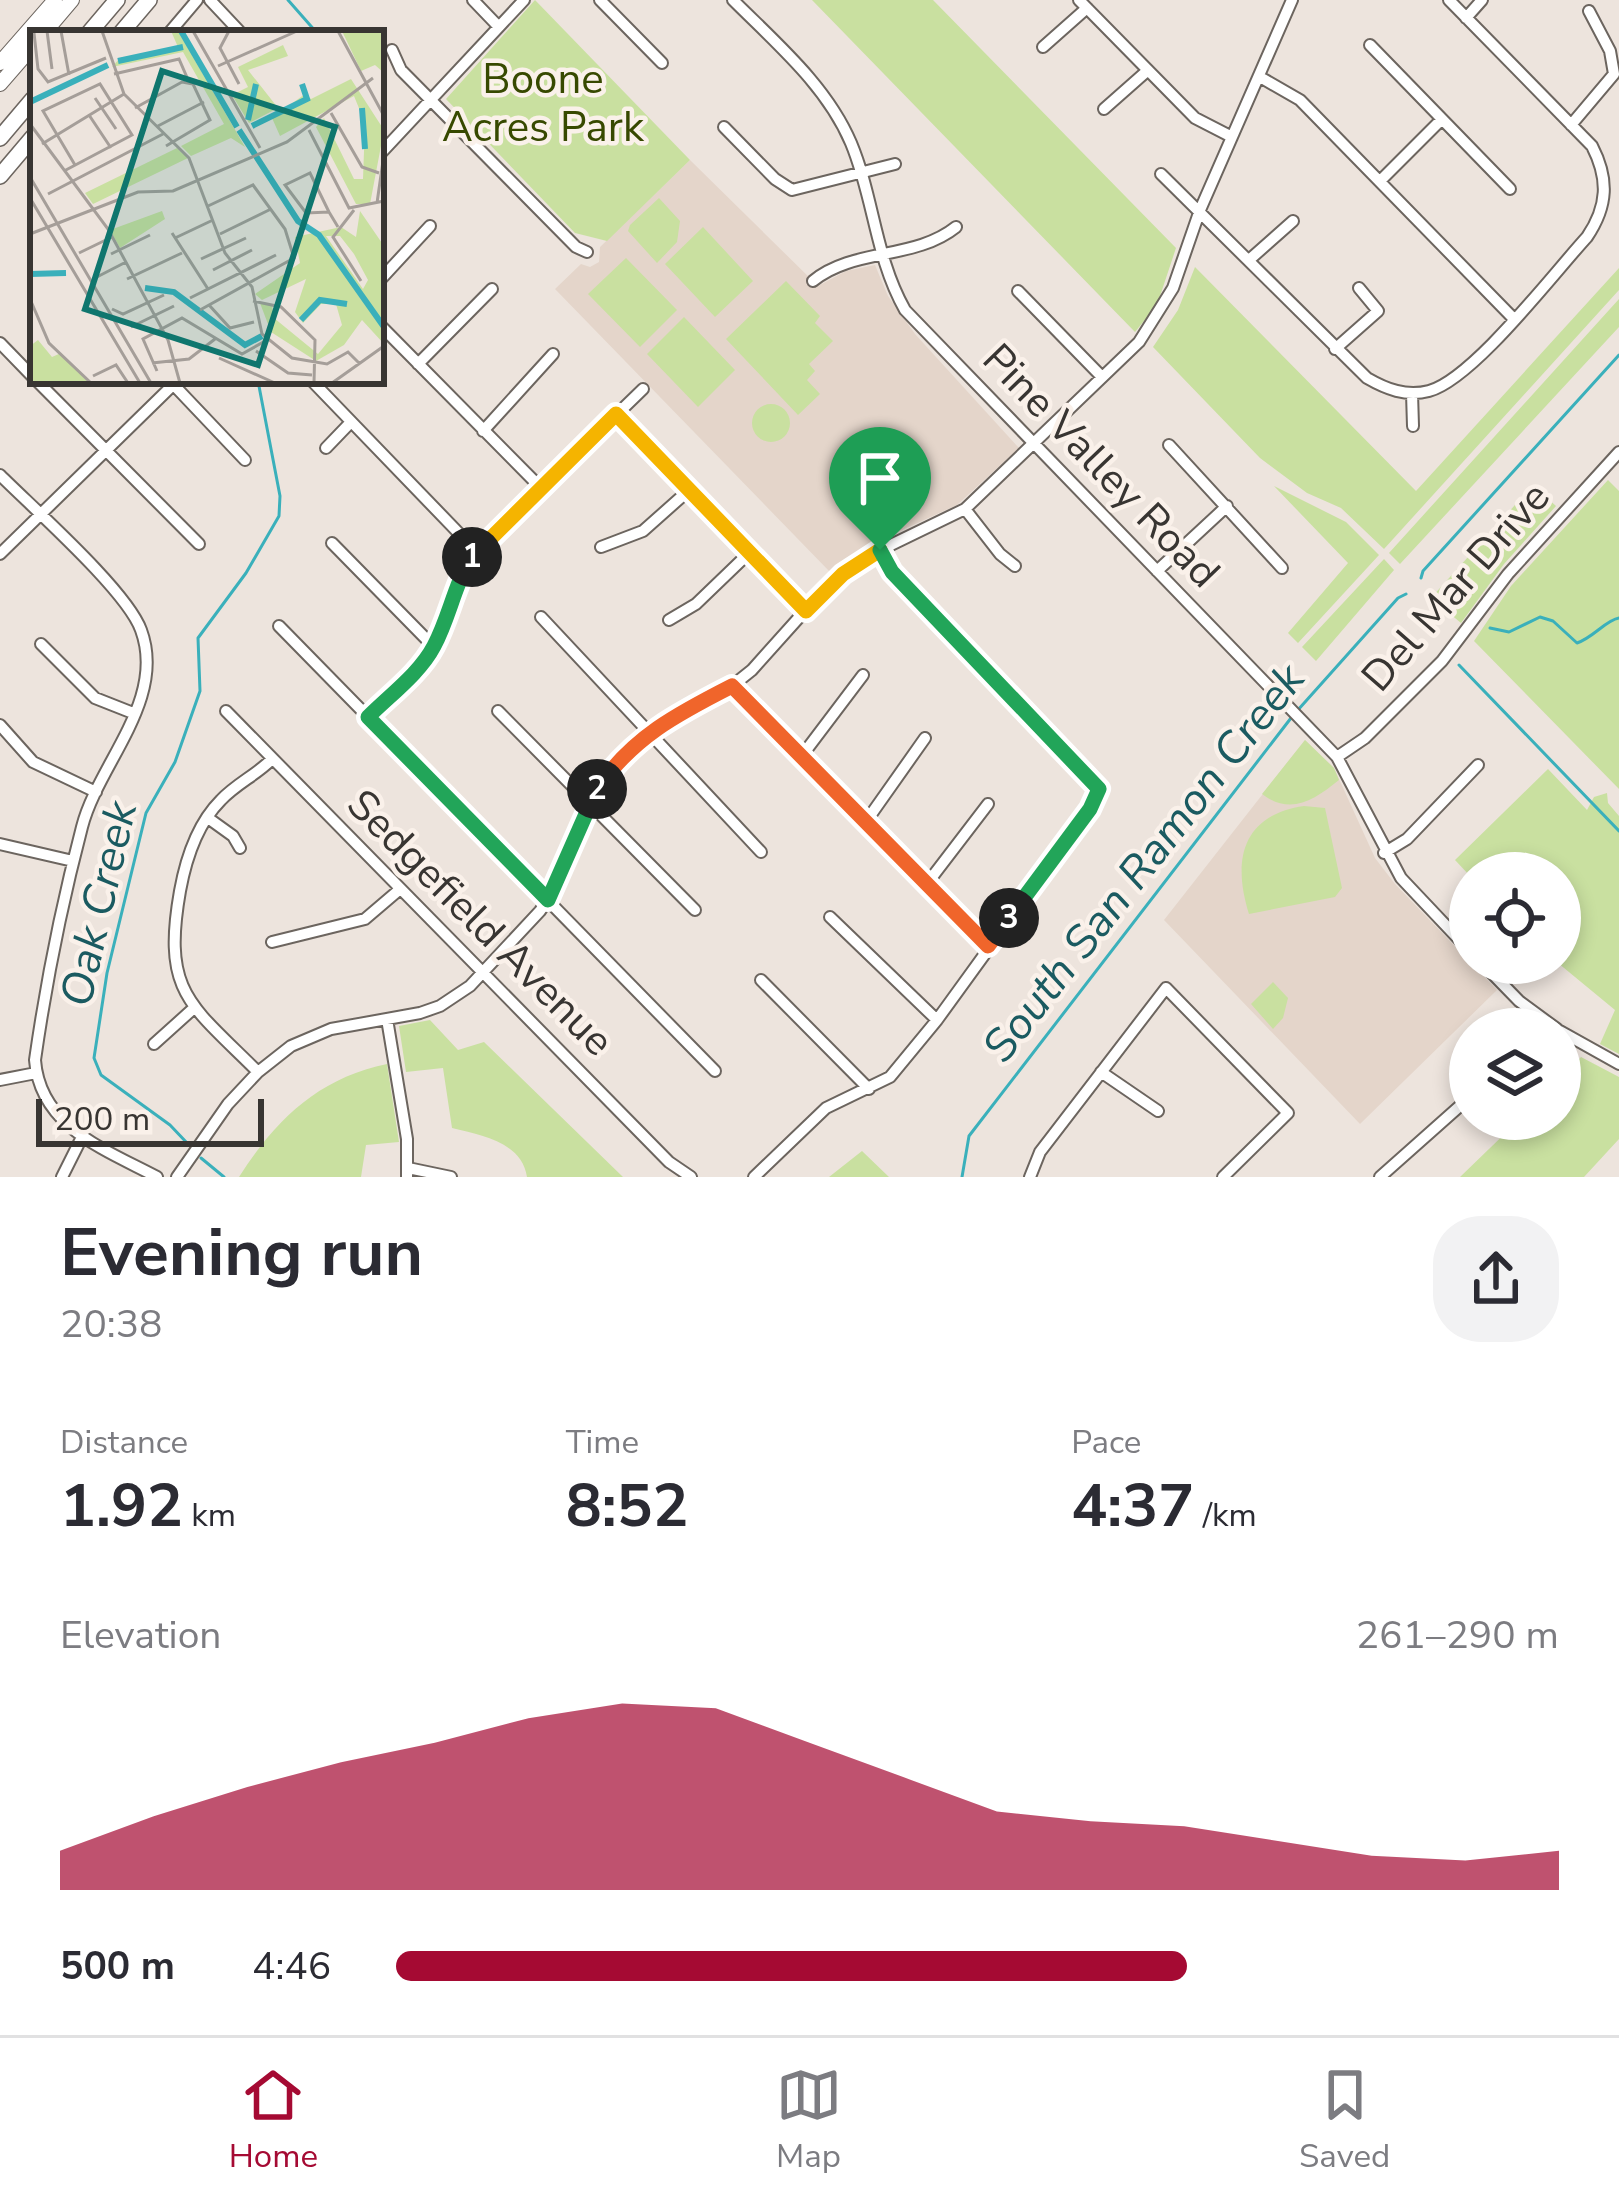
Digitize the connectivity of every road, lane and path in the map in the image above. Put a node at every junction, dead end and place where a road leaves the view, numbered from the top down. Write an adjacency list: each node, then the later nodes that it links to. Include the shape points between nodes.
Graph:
1 (55, 0): 27 (main road)
2 (73, 0): 18 (main road)
3 (117, 0): 19 (highway)
4 (149, 0): 20 (highway)
5 (197, 0): 21 (street)
6 (210, 0): 22 (street)
7 (472, 0): 17 (street)
8 (524, 0): 17 (street)
9 (600, 0): 28 (street)
10 (734, 0): 43 (street, Pine Valley Road, via 825,98)
11 (1292, 0): 30 (street)
12 (1449, 0): 16 (street)
13 (1482, 0): 16 (street)
14 (1083, 4): 24 (street); 29 (street)
15 (1589, 11): 36 (street, via 1614,74)
16 (1466, 18): 36 (street)
17 (497, 26): 32 (street)
18 (47, 30)
19 (92, 30)
20 (124, 30)
21 (172, 30)
22 (238, 30)
23 (1370, 45): 35 (street)
24 (1043, 46)
25 (30, 49): 31 (main road)
26 (392, 50): 32 (street)
27 (0, 63)
28 (662, 63)
29 (1147, 71): 34 (street); 38 (street, via 1195,118)
30 (1260, 77): 38 (street); 46 (street, via 1300,100)
31 (0, 84)
32 (432, 101): 41 (street); 53 (street)
33 (30, 103): 39 (highway)
34 (1104, 109)
35 (1442, 119): 46 (street); 48 (street)
36 (1571, 125): 47 (street)
37 (724, 127): 43 (street, via 785,188)
38 (1232, 137): 49 (street)
39 (0, 138)
40 (30, 141): 45 (highway)
41 (384, 150)
42 (895, 164): 43 (street)
43 (861, 172): 54 (street, Pine Valley Road)
44 (1161, 174): 49 (street)
45 (0, 176)
46 (1380, 181): 61 (street)
47 (1612, 187): 61 (street, via 1587,236)
48 (1510, 189)
49 (1200, 210): 55 (street); 68 (street, via 1157,318)
50 (1293, 221): 55 (street)
51 (430, 226): 56 (street)
52 (956, 227): 54 (street)
53 (587, 252)
54 (881, 257): 57 (street); 79 (street, Pine Valley Road, via 905,310)
55 (1249, 260): 64 (street)
56 (384, 276)
57 (813, 280)
58 (1358, 288): 64 (street, via 1378,311)
59 (492, 289): 66 (street)
60 (1018, 291): 68 (street)
61 (1513, 318): 74 (street, via 1450,382)
62 (384, 329): 66 (street)
63 (0, 343): 67 (street)
64 (1335, 349): 74 (street, via 1367,378)
65 (553, 355): 78 (street)
66 (418, 364): 78 (street)
67 (30, 374)
68 (1102, 377): 79 (street)
69 (40, 384): 82 (street)
70 (171, 384): 82 (street)
71 (175, 384): 84 (street)
72 (315, 384): 76 (street)
73 (643, 389): 75 (street)
74 (1412, 394): 77 (street)
75 (616, 414): 86 (street); 87 (street)
76 (351, 422): 81 (street); 95 (street)
77 (1413, 426)
78 (483, 431): 86 (street)
79 (1033, 443): 89 (street); 100 (street, Pine Valley Road)
80 (1169, 445): 88 (street)
81 (326, 448)
82 (106, 450): 90 (street); 92 (street)
83 (1619, 452): 116 (street, Del Mar Drive, via 1442,661)
84 (245, 460)
85 (0, 475): 90 (street)
86 (541, 488): 95 (street)
87 (688, 491): 93 (street, via 643,531); 96 (street)
88 (1227, 506): 99 (street); 100 (street)
89 (965, 508): 94 (street); 98 (street)
90 (40, 515): 97 (street); 111 (street, via 136,618 147,659)
91 (332, 543): 106 (street)
92 (199, 544)
93 (601, 548)
94 (880, 550): 101 (street); 137 (street, via 892,572 1099,789)
95 (476, 551): 106 (street)
96 (749, 553): 101 (street); 103 (street)
97 (0, 554)
98 (1016, 566)
99 (1282, 568)
100 (1157, 571): 116 (street, Pine Valley Road)
101 (806, 611): 108 (street)
102 (542, 617): 114 (street)
103 (669, 620)
104 (279, 626): 112 (street)
105 (41, 644): 111 (street, via 95,698)
106 (434, 646): 112 (street)
107 (863, 675): 117 (street)
108 (732, 686): 114 (street); 117 (street)
109 (226, 711): 118 (street, Sedgefield Avenue)
110 (498, 711): 121 (street)
111 (133, 713): 120 (street)
112 (368, 717): 132 (street)
113 (0, 725): 120 (street, via 33,762)
114 (650, 731): 121 (street); 127 (street)
115 (925, 738): 124 (street)
116 (1337, 757): 128 (street, Pine Valley Road)
117 (801, 758): 124 (street)
118 (272, 760): 123 (street); 131 (street, Sedgefield Avenue)
119 (1478, 765): 128 (street)
120 (96, 792): 129 (street)
121 (589, 803): 132 (street); 133 (street)
122 (988, 804): 130 (street)
123 (208, 818): 126 (street); 141 (street, via 186,861 172,936 173,961)
124 (865, 823): 130 (street)
125 (0, 844): 129 (street)
126 (240, 848)
127 (761, 852)
128 (1384, 853): 135 (street, Pine Valley Road)
129 (74, 861): 151 (street)
130 (926, 885): 137 (street)
131 (399, 890): 136 (street, via 365,920); 138 (street, Sedgefield Avenue)
132 (548, 900): 138 (street); 148 (street)
133 (695, 910)
134 (830, 916): 144 (street)
135 (1449, 929)
136 (272, 942)
137 (988, 946): 144 (street)
138 (485, 971): 143 (street, via 440,1006); 162 (street, Sedgefield Avenue)
139 (760, 980): 153 (street)
140 (1505, 984): 142 (street)
141 (194, 1008): 146 (street); 149 (street)
142 (1531, 1008)
143 (387, 1019): 149 (street, via 314,1034); 157 (street)
144 (937, 1020): 153 (street, via 890,1077)
145 (1581, 1043): 147 (street)
146 (154, 1044)
147 (1619, 1064)
148 (715, 1071)
149 (258, 1072): 160 (street)
150 (1101, 1072): 154 (street); 164 (street); 165 (street, via 1166,988 1288,1113)
151 (36, 1073): 152 (street); 156 (street, via 43,1096)
152 (0, 1080)
153 (869, 1089): 163 (street, via 826,1108)
154 (1158, 1112)
155 (1449, 1115): 166 (street)
156 (82, 1137): 158 (street); 159 (street)
157 (408, 1173): 161 (street)
158 (62, 1177)
159 (157, 1177)
160 (177, 1177)
161 (451, 1177)
162 (691, 1177)
163 (754, 1177)
164 (1030, 1177)
165 (1223, 1177)
166 (1379, 1177)

